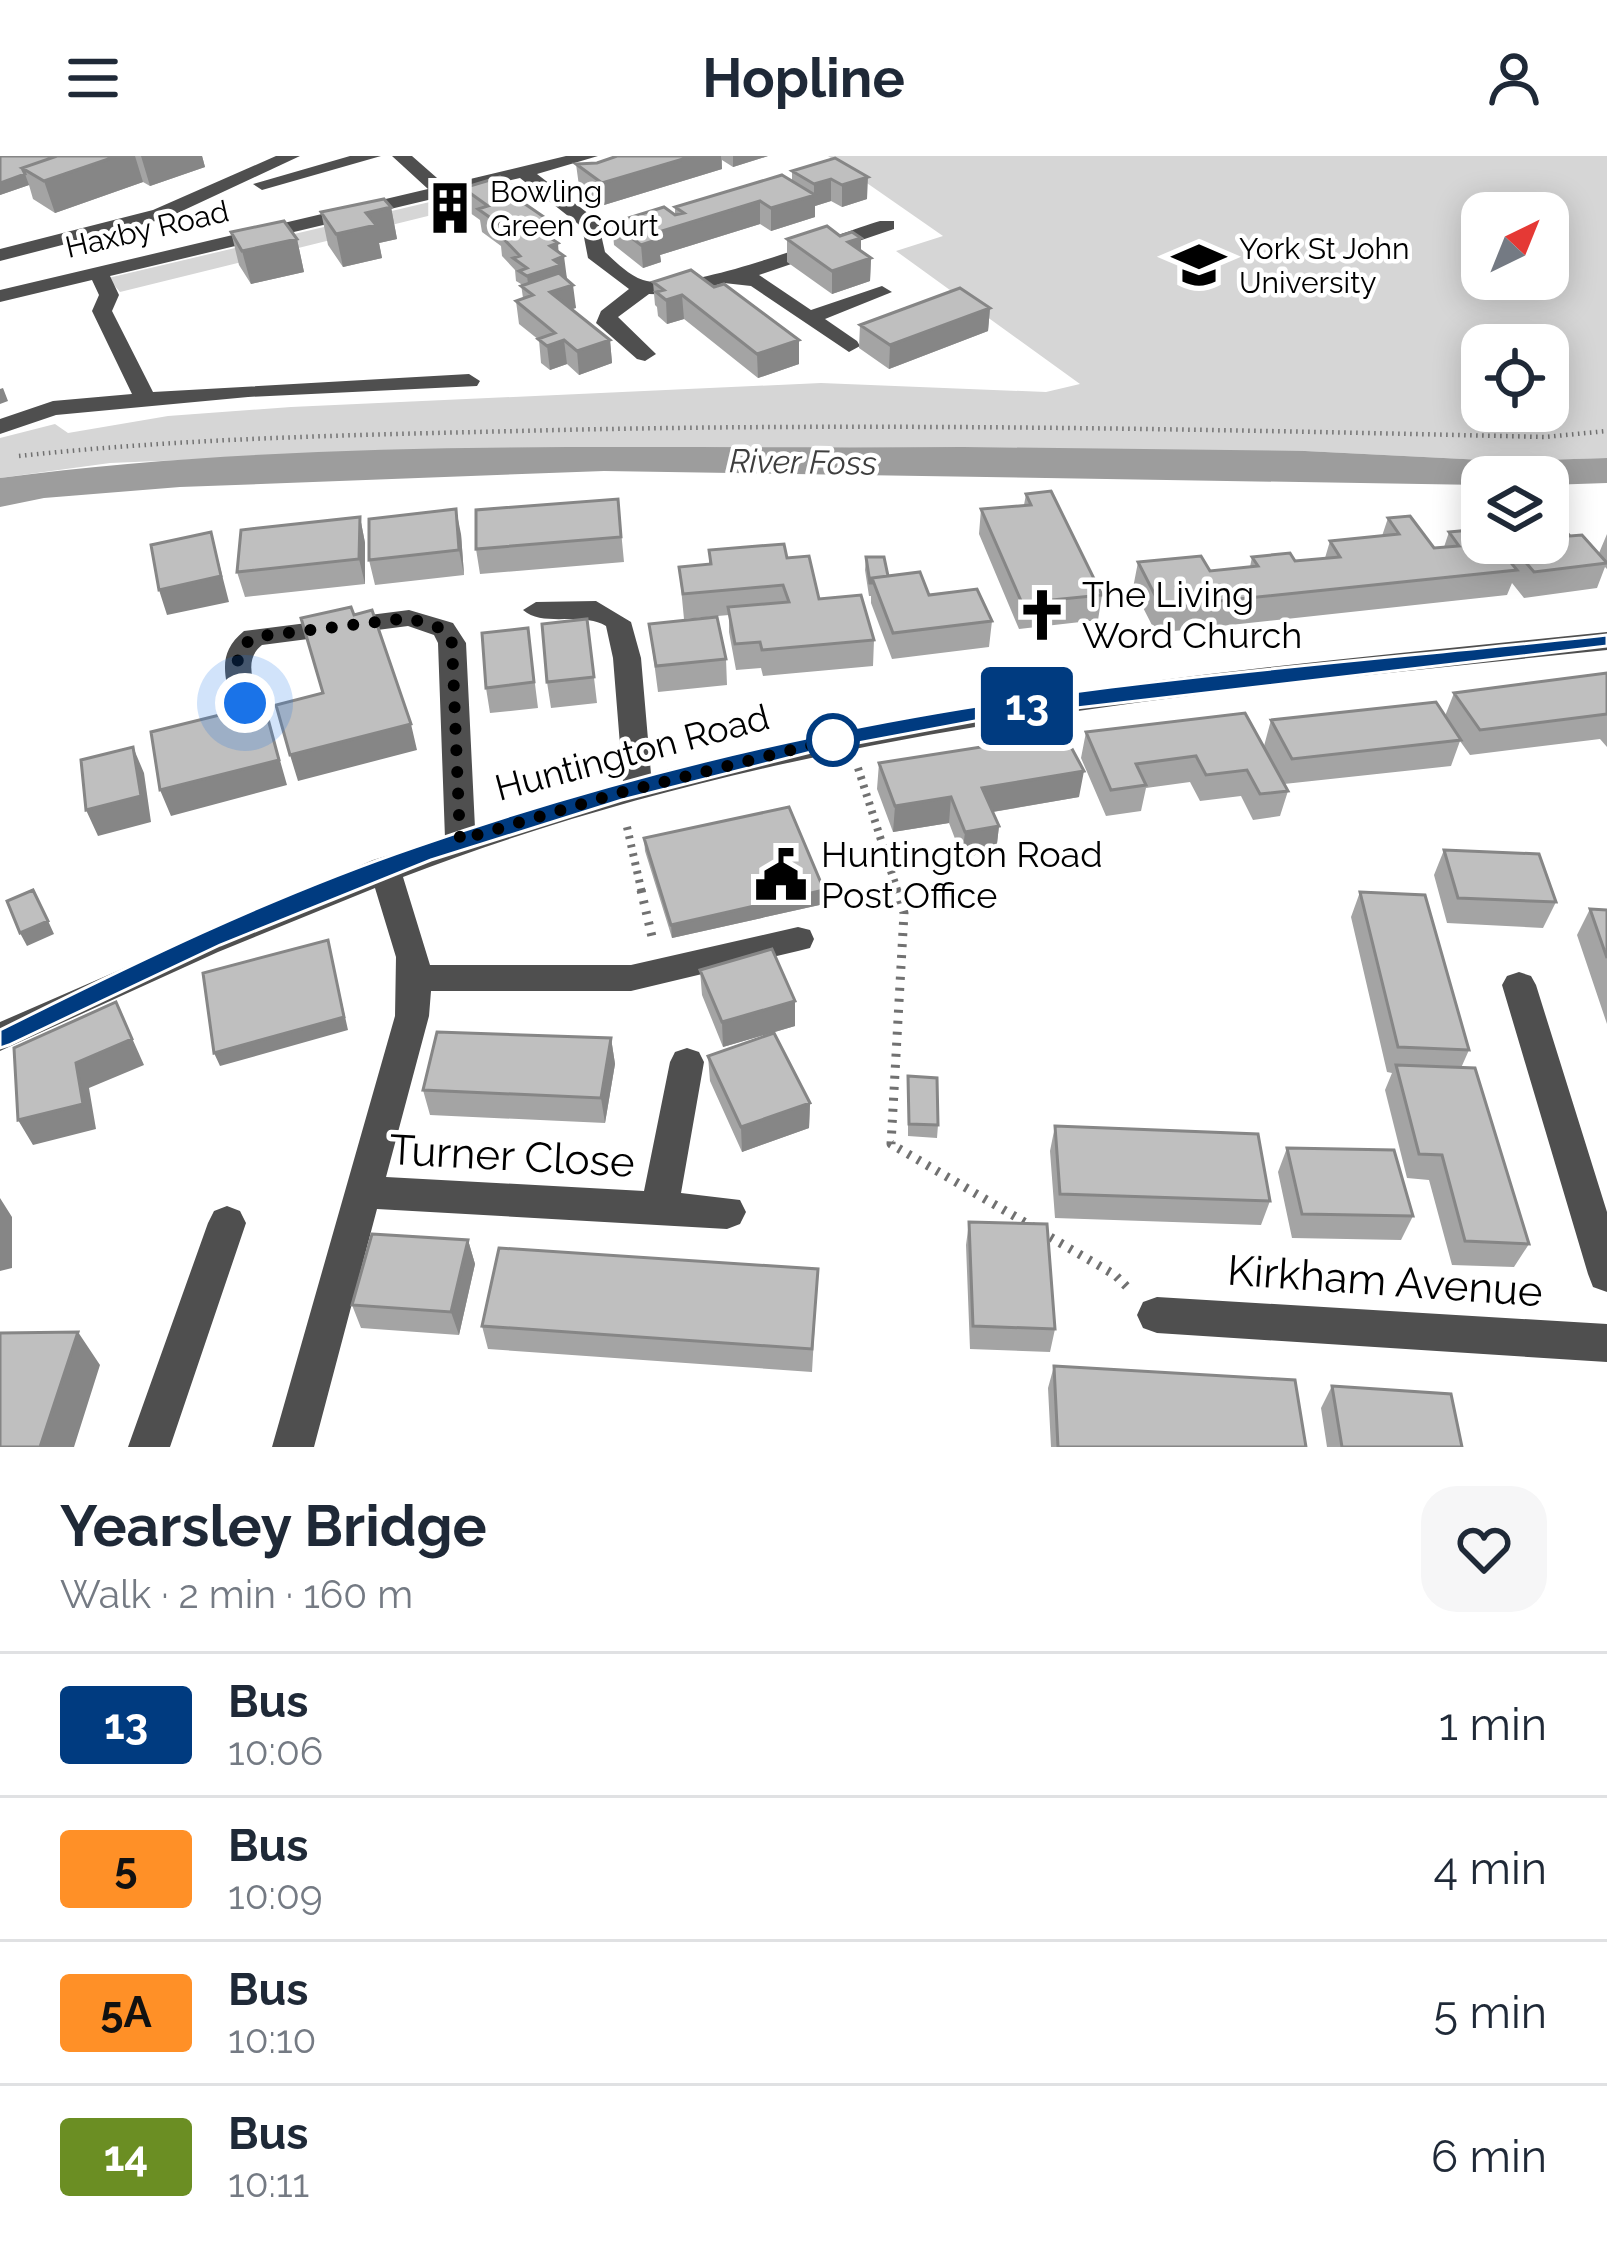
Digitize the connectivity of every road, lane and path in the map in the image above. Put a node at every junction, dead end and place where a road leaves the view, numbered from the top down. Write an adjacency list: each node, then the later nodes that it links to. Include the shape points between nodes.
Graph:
1 (291, 156): 7 (street)
2 (372, 156): 7 (street)
3 (401, 156): 6 (street)
4 (589, 156): 5 (street, Haxby Road)
5 (525, 173): 6 (street, Haxby Road); 10 (street, via 583,215)
6 (443, 192): 12 (street, Haxby Road)
7 (198, 198): 11 (street)
8 (887, 225): 13 (street)
9 (616, 227): 10 (street)
10 (593, 234): 14 (street, via 595,254)
11 (0, 255)
12 (98, 271): 16 (street, Haxby Road); 21 (street, via 109,295 102,311)
13 (740, 277): 14 (street); 17 (street)
14 (644, 288): 19 (street, via 607,323)
15 (882, 292): 17 (street)
16 (0, 296)
17 (810, 317): 18 (street)
18 (849, 346)
19 (645, 354)
20 (469, 381): 21 (street)
21 (146, 400): 22 (street, via 52,408)
22 (0, 427)
23 (1607, 431): 24 (path, via 1545,437 590,428 137,443)
24 (0, 458)
25 (536, 610): 29 (street, via 596,609 618,622 627,658)
26 (1607, 641): 28 (street, Huntington Road, via 991,710)
27 (245, 703): 30 (street, via 235,659 254,637 409,618 443,629 452,643)
28 (848, 736): 29 (street, Huntington Road); 43 (path, via 904,913 891,1144 1115,1275)
29 (628, 791): 30 (street, Huntington Road); 33 (path)
30 (460, 840): 31 (street, Huntington Road)
31 (384, 868): 34 (street, Turner Close); 36 (street, Huntington Road)
32 (799, 939): 33 (street)
33 (660, 972): 34 (street)
34 (418, 979): 38 (street, Turner Close)
35 (1519, 985): 42 (street)
36 (0, 1037)
37 (687, 1062): 39 (street, Turner Close)
38 (360, 1192): 39 (street, Turner Close); 46 (street, Turner Close)
39 (658, 1210): 40 (street, Turner Close)
40 (727, 1212)
41 (227, 1223): 45 (street)
42 (1607, 1274)
43 (1156, 1315): 44 (street, Kirkham Avenue)
44 (1607, 1343)
45 (148, 1447)
46 (292, 1447)

